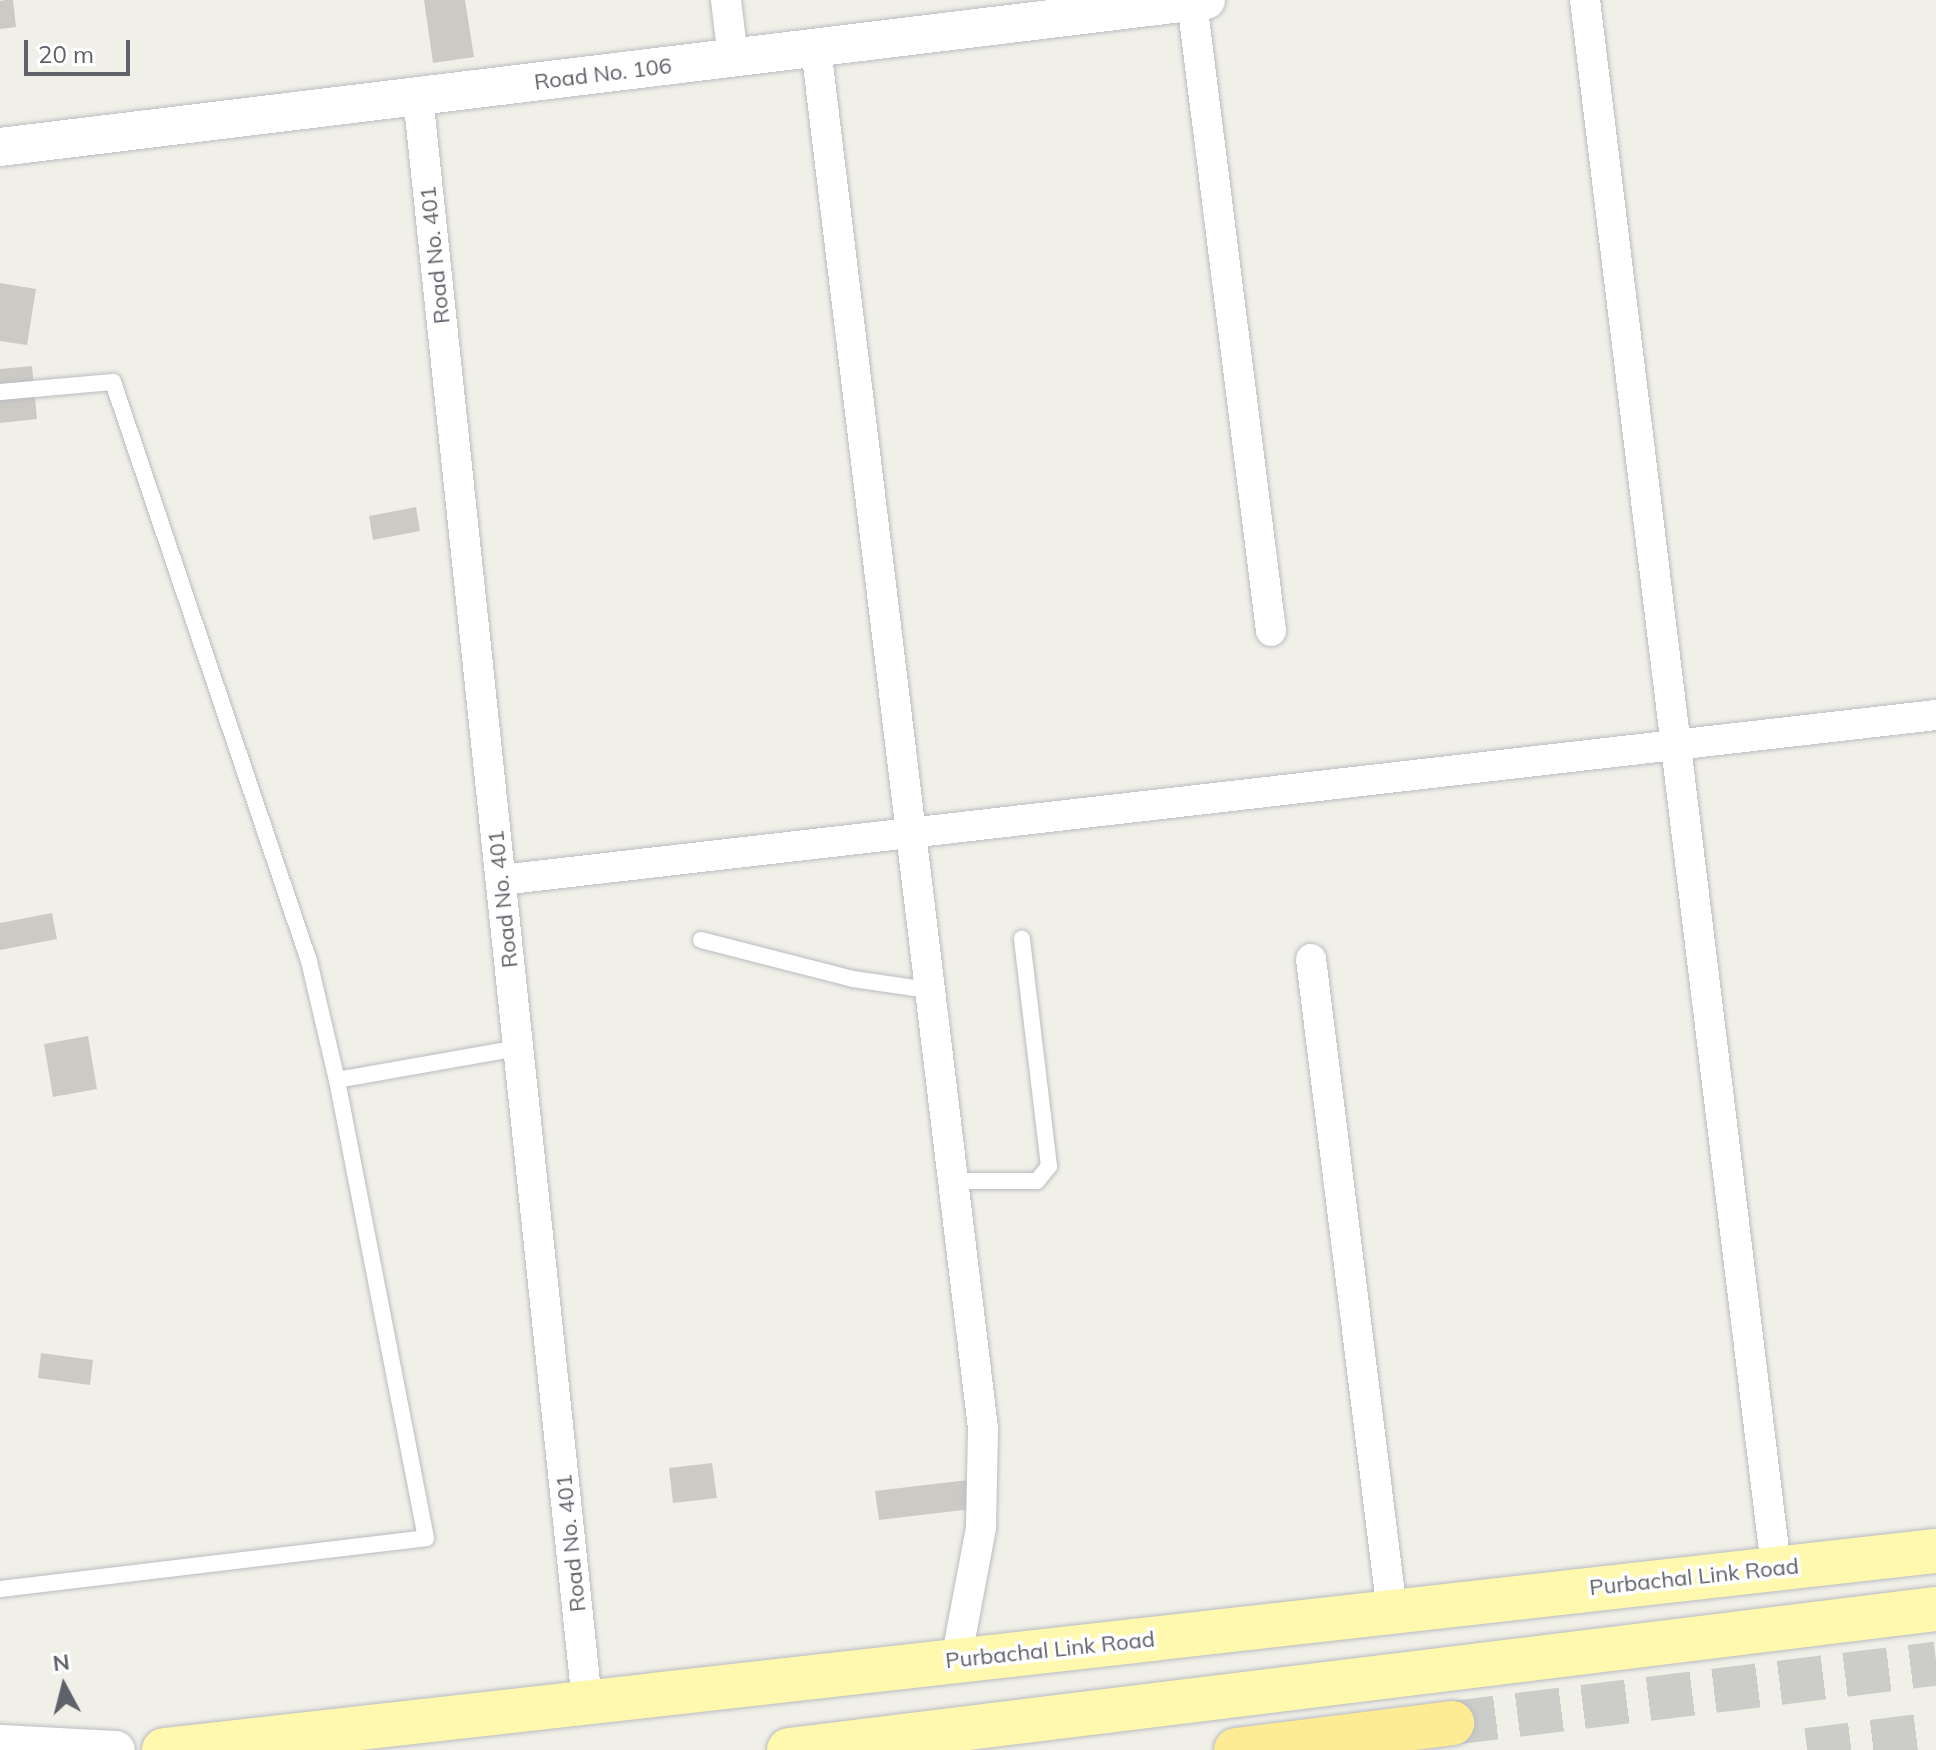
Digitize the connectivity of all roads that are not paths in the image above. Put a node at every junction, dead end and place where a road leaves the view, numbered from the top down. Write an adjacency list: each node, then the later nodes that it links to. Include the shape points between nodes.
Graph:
1 (726, 0): 5 (street)
2 (1585, 0): 11 (street)
3 (1199, 1): 4 (street, Road No. 106); 9 (street)
4 (816, 48): 5 (street, Road No. 106); 12 (street)
5 (733, 58): 6 (street, Road No. 106)
6 (418, 96): 7 (street, Road No. 106); 13 (street, Road No. 401)
7 (0, 147)
8 (0, 392): 19 (lane, via 113,382 309,961)
9 (1271, 631)
10 (1936, 715): 11 (street)
11 (1676, 745): 12 (street); 22 (street)
12 (910, 833): 13 (street); 17 (street)
13 (501, 880): 18 (street, Road No. 401)
14 (1022, 939): 20 (lane, via 1049,1166 1037,1181)
15 (701, 940): 17 (lane, via 853,979)
16 (1311, 959): 25 (street)
17 (928, 990): 20 (street)
18 (519, 1048): 19 (lane); 27 (street, Road No. 401)
19 (337, 1080): 23 (lane, via 426,1538)
20 (951, 1181): 26 (street, via 983,1429 981,1528)
21 (1936, 1551): 22 (main road, Purbachal Link Road)
22 (1776, 1567): 25 (main road, Purbachal Link Road)
23 (0, 1589)
24 (1936, 1609): 32 (main road)
25 (1392, 1611): 26 (main road, Purbachal Link Road)
26 (956, 1660): 27 (main road, Purbachal Link Road)
27 (587, 1702): 31 (main road, Purbachal Link Road)
28 (1452, 1723): 33 (highway)
29 (0, 1744): 30 (street)
30 (116, 1750)
31 (164, 1750)
32 (789, 1750)
33 (1236, 1750)

